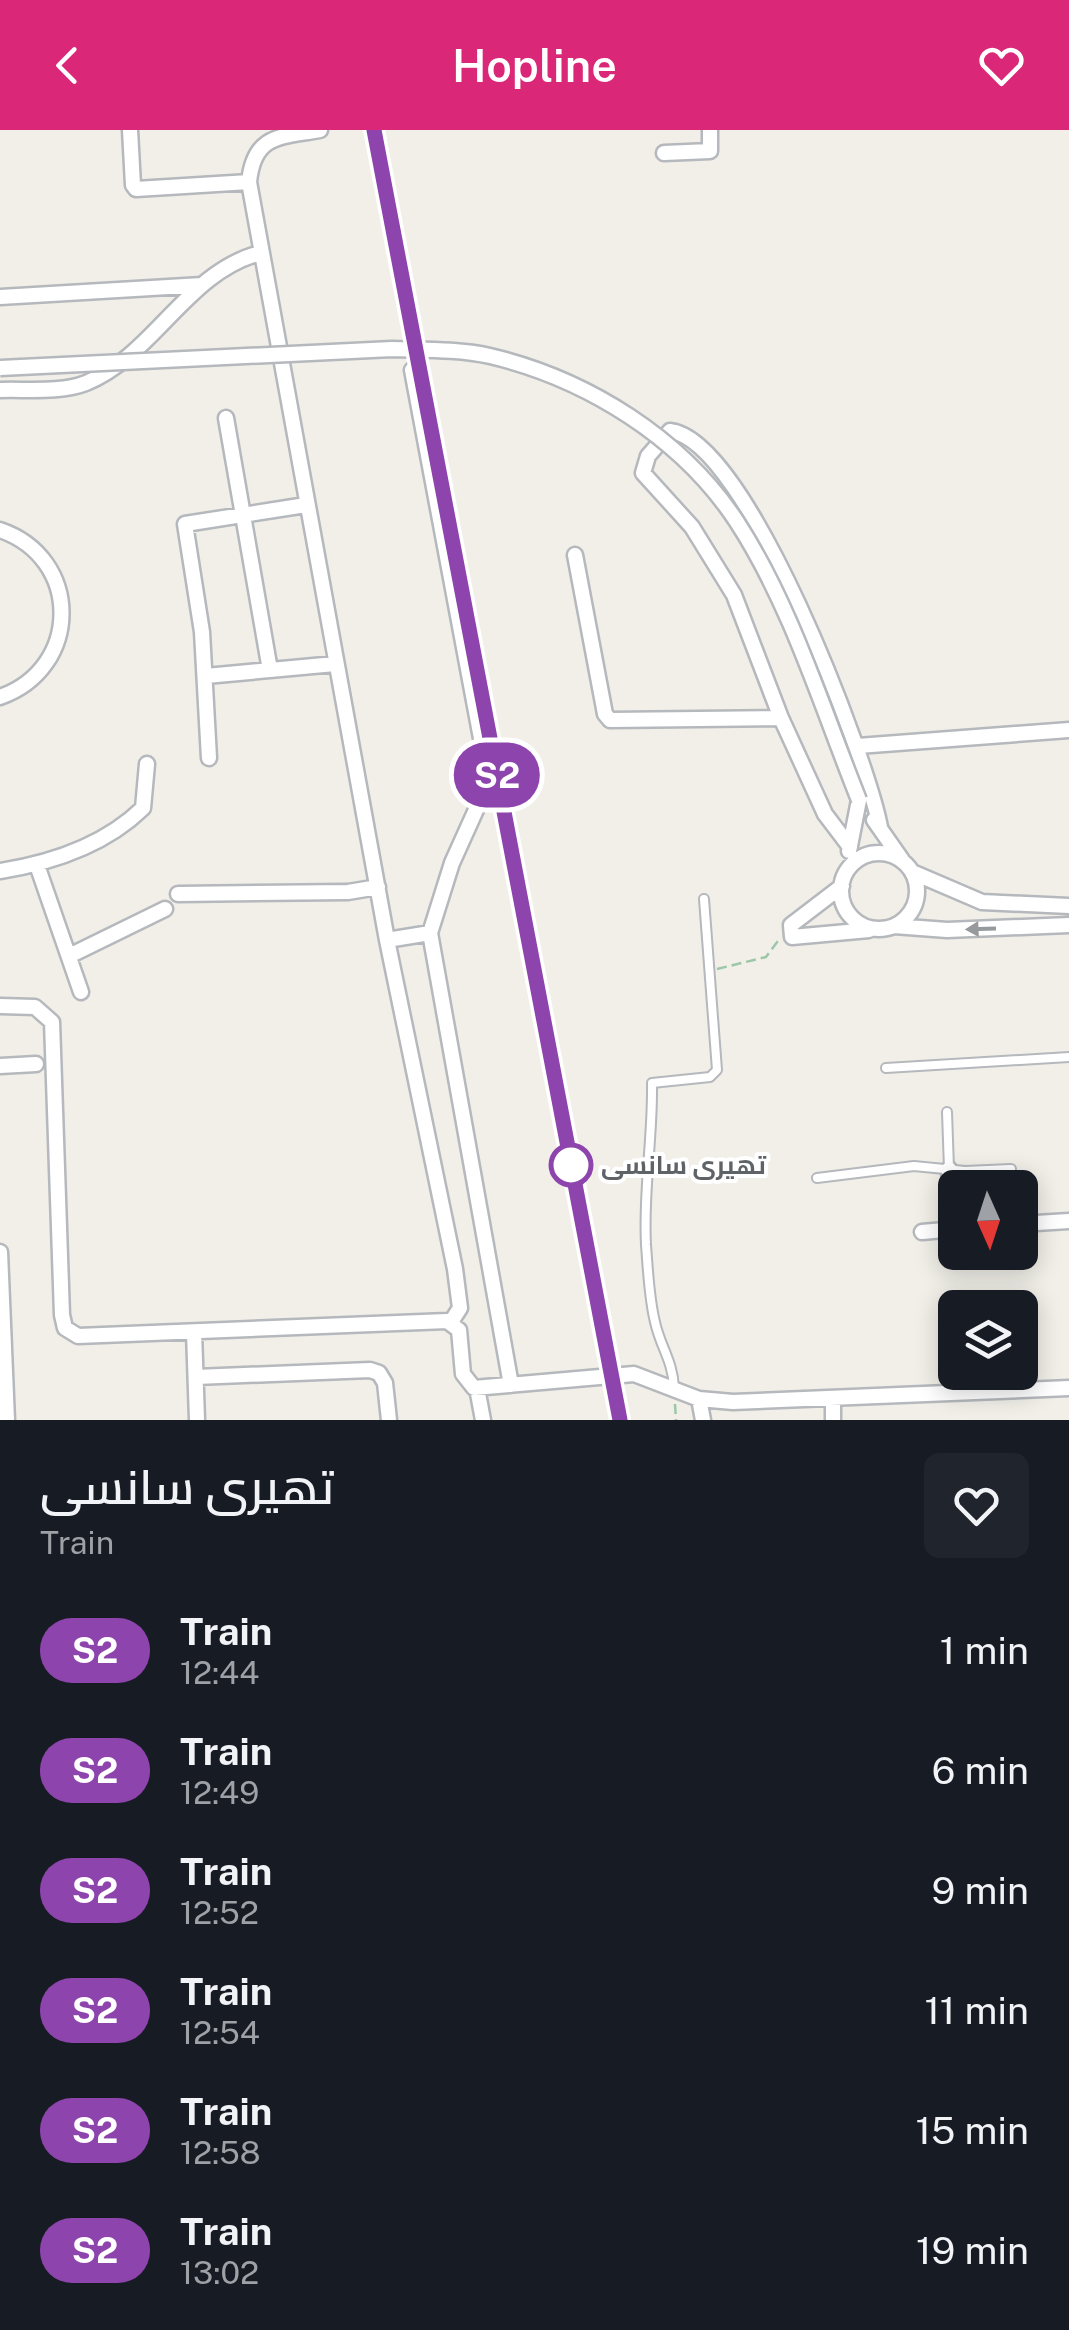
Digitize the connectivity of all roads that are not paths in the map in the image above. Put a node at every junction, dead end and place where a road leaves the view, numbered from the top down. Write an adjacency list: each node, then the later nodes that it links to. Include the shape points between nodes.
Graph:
1 (130, 130): 5 (street, via 136,189)
2 (320, 130): 5 (street, via 264,144 252,159)
3 (710, 130): 4 (street, via 710,150)
4 (664, 153)
5 (249, 182): 6 (street)
6 (260, 253): 7 (street, via 232,262); 13 (street)
7 (203, 284): 8 (street); 11 (street, via 87,382)
8 (0, 296)
9 (0, 368): 26 (street, bridge, via 457,351 516,364 610,404 656,434 737,522 776,596)
10 (412, 370): 41 (street, via 488,781)
11 (0, 390)
12 (226, 418): 14 (street)
13 (306, 505): 14 (street); 17 (street)
14 (244, 514): 18 (street); 19 (street, via 184,526)
15 (0, 530): 20 (street, via 43,558 58,584 63,613 58,643 43,669)
16 (575, 556): 21 (street, via 610,720)
17 (335, 664): 18 (street); 33 (street)
18 (270, 670): 19 (street)
19 (206, 676): 24 (street)
20 (0, 697)
21 (780, 718): 23 (street, via 716,561 643,473 670,431 689,438 727,478 766,536); 28 (street, via 825,814)
22 (1069, 730): 23 (street)
23 (858, 746): 27 (street)
24 (208, 758)
25 (147, 764): 29 (street, via 138,812 104,837)
26 (859, 800): 27 (street); 28 (street)
27 (880, 827): 30 (street)
28 (850, 848): 32 (street)
29 (38, 865): 31 (street); 43 (street)
30 (907, 866): 32 (street, via 870,854 854,862); 36 (street, via 982,902); 39 (street, via 917,885 914,906)
31 (0, 872)
32 (843, 881): 40 (street, via 852,917); 40 (street, via 791,926 792,937)
33 (378, 887): 34 (street); 42 (street)
34 (178, 894)
35 (704, 899): 65 (lane, via 716,1073 652,1083 653,1136 646,1160 646,1245 656,1327 674,1365)
36 (1069, 906)
37 (165, 909): 43 (street)
38 (1069, 924): 39 (street, one-way to 39)
39 (894, 926): 40 (street)
40 (875, 929)
41 (430, 934): 42 (street); 63 (street)
42 (387, 940): 59 (street, via 455,1270 460,1308)
43 (68, 956): 44 (street)
44 (81, 992)
45 (0, 1006): 61 (street, via 35,1007 52,1022 65,1328 84,1337)
46 (1069, 1057): 49 (lane)
47 (36, 1064): 48 (street)
48 (0, 1066)
49 (886, 1068)
50 (946, 1112): 51 (lane)
51 (949, 1169): 52 (lane); 53 (lane, via 914,1166)
52 (1012, 1169)
53 (818, 1178)
54 (1069, 1221): 55 (street)
55 (1038, 1223)
56 (938, 1230): 57 (street)
57 (922, 1232)
58 (0, 1252): 60 (street)
59 (451, 1322): 61 (street); 64 (street, via 461,1335 465,1380)
60 (2, 1331): 69 (street)
61 (194, 1332): 62 (street)
62 (196, 1377): 70 (street); 71 (street, via 370,1370 385,1383)
63 (511, 1386): 64 (street); 65 (street, via 634,1374)
64 (477, 1388): 72 (street)
65 (674, 1388): 68 (street)
66 (1069, 1388): 67 (street)
67 (832, 1398): 68 (street); 74 (street)
68 (699, 1399): 73 (street)
69 (7, 1420)
70 (198, 1420)
71 (389, 1420)
72 (483, 1420)
73 (703, 1420)
74 (834, 1420)

